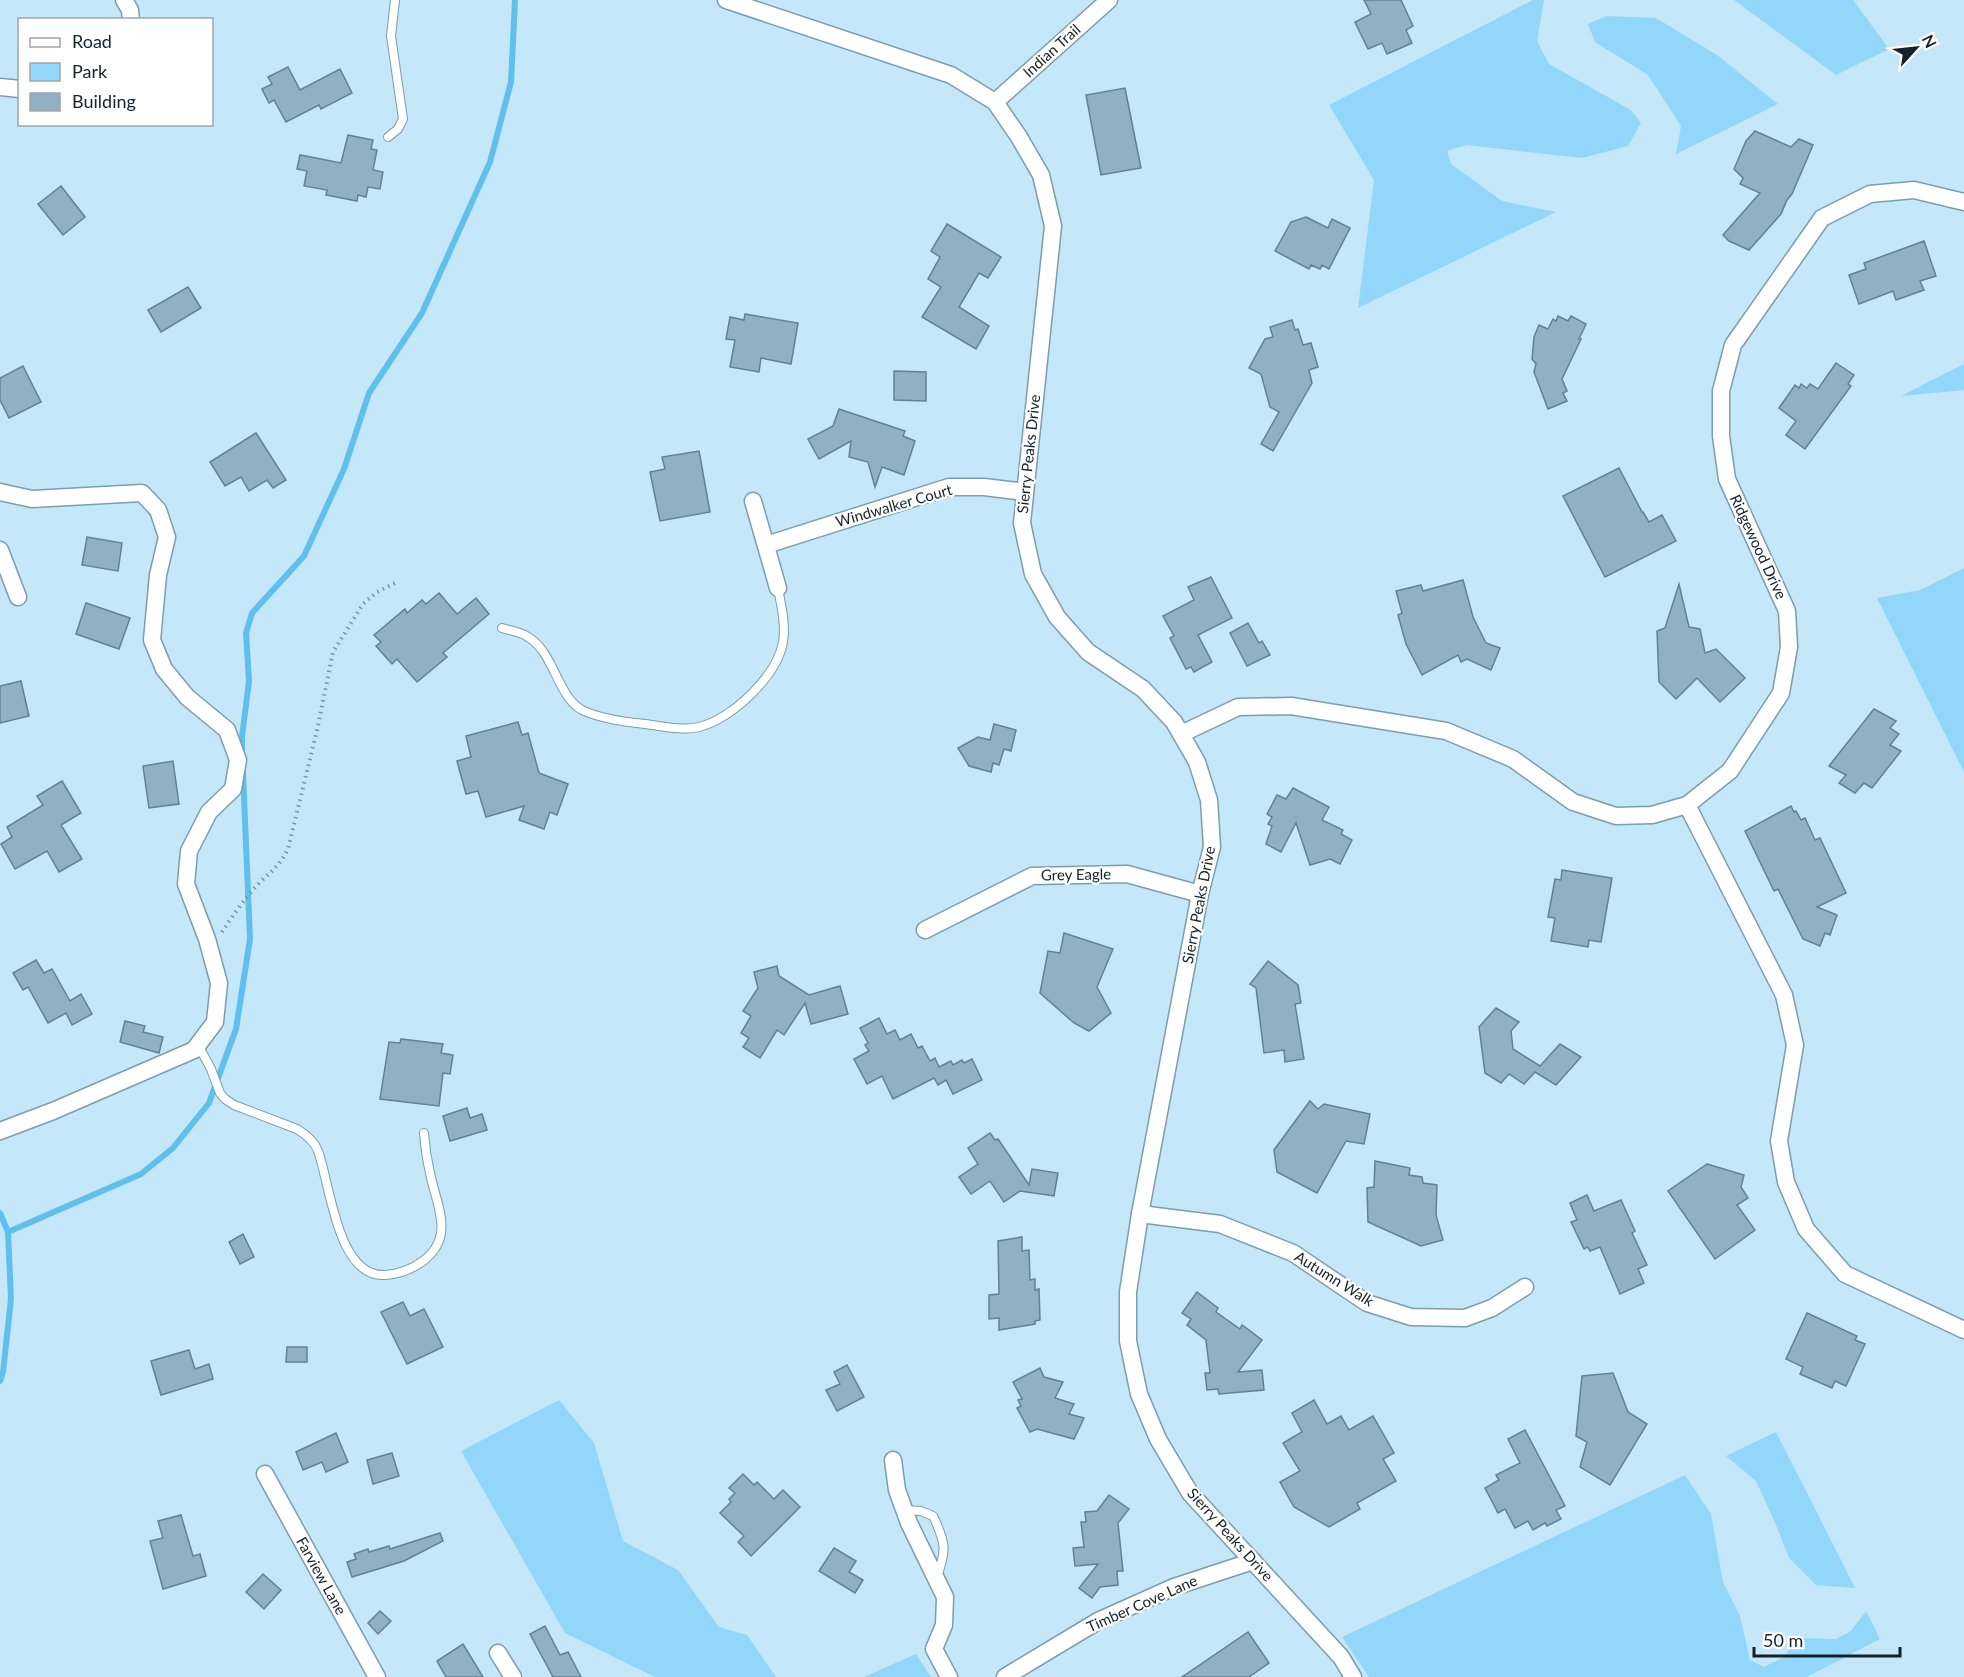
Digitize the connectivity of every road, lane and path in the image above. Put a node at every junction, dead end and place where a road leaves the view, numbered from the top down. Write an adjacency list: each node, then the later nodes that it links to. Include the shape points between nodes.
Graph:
1 (124, 0): 5 (street)
2 (395, 0): 9 (lane, via 391,36 403,119)
3 (726, 0): 8 (street, Sierry Peaks Drive, via 951,75)
4 (1109, 0): 8 (street, Indian Trail)
5 (131, 18)
6 (0, 87): 7 (street)
7 (18, 89)
8 (995, 102): 12 (street, Sierry Peaks Drive, via 1041,176 1053,226)
9 (388, 137)
10 (1964, 202): 21 (street, Ridgewood Drive, via 1914,190 1870,194 1822,218 1733,345 1721,391 1721,436 1727,479 1787,611 1789,647 1781,693 1730,771)
11 (0, 492): 24 (street, via 32,499 142,493 158,510 167,537 158,575 152,639 164,669 187,697 227,730 238,760 233,789 209,812 189,851 186,884)
12 (1025, 492): 14 (street, Windwalker Court, via 949,487); 20 (street, Sierry Peaks Drive, via 1022,523 1033,574 1057,617 1088,652 1143,689)
13 (753, 501): 14 (street)
14 (766, 544): 17 (street)
15 (0, 550): 18 (street)
16 (397, 582): 24 (path, via 363,604 333,652 288,849 280,864 230,919)
17 (778, 588): 19 (lane, via 784,634 779,656 766,676 729,714 698,727 625,722 582,710 572,702 542,650 529,637)
18 (18, 597)
19 (502, 628)
20 (1181, 734): 21 (street, Ridgewood Drive, via 1238,707 1291,706 1446,731 1513,759 1573,802 1616,816 1652,815); 22 (street, Sierry Peaks Drive, via 1197,762 1209,800 1212,847)
21 (1687, 805): 30 (street, via 1784,995 1795,1045 1779,1141 1786,1182 1806,1229 1845,1274)
22 (1200, 894): 23 (street, Grey Eagle, via 1127,874 1032,876); 28 (street, Sierry Peaks Drive)
23 (925, 930)
24 (210, 950): 25 (street, via 219,983 216,1022)
25 (198, 1044): 26 (street, via 195,1050); 27 (lane, via 225,1099 297,1129 318,1149 343,1240 350,1254 372,1273 390,1275 416,1266 432,1252 441,1234 443,1222)
26 (0, 1131)
27 (423, 1133)
28 (1140, 1214): 29 (street, Autumn Walk, via 1220,1224 1293,1253 1367,1302 1411,1317 1465,1318 1492,1308); 34 (street, Sierry Peaks Drive, via 1128,1292 1128,1341 1139,1394 1158,1439 1190,1493)
29 (1525, 1287)
30 (1964, 1330)
31 (893, 1460): 33 (street)
32 (265, 1474): 38 (street, Farview Lane)
33 (904, 1510): 35 (street); 35 (lane, via 933,1516 942,1534 945,1557)
34 (1253, 1561): 37 (street, Timber Cove Lane, via 1174,1587 1098,1621); 41 (street, Sierry Peaks Drive, via 1341,1657)
35 (936, 1579): 40 (street, via 945,1598 944,1625 934,1649)
36 (498, 1653): 39 (street)
37 (1010, 1676)
38 (377, 1677)
39 (513, 1677)
40 (949, 1677)
41 (1353, 1677)

